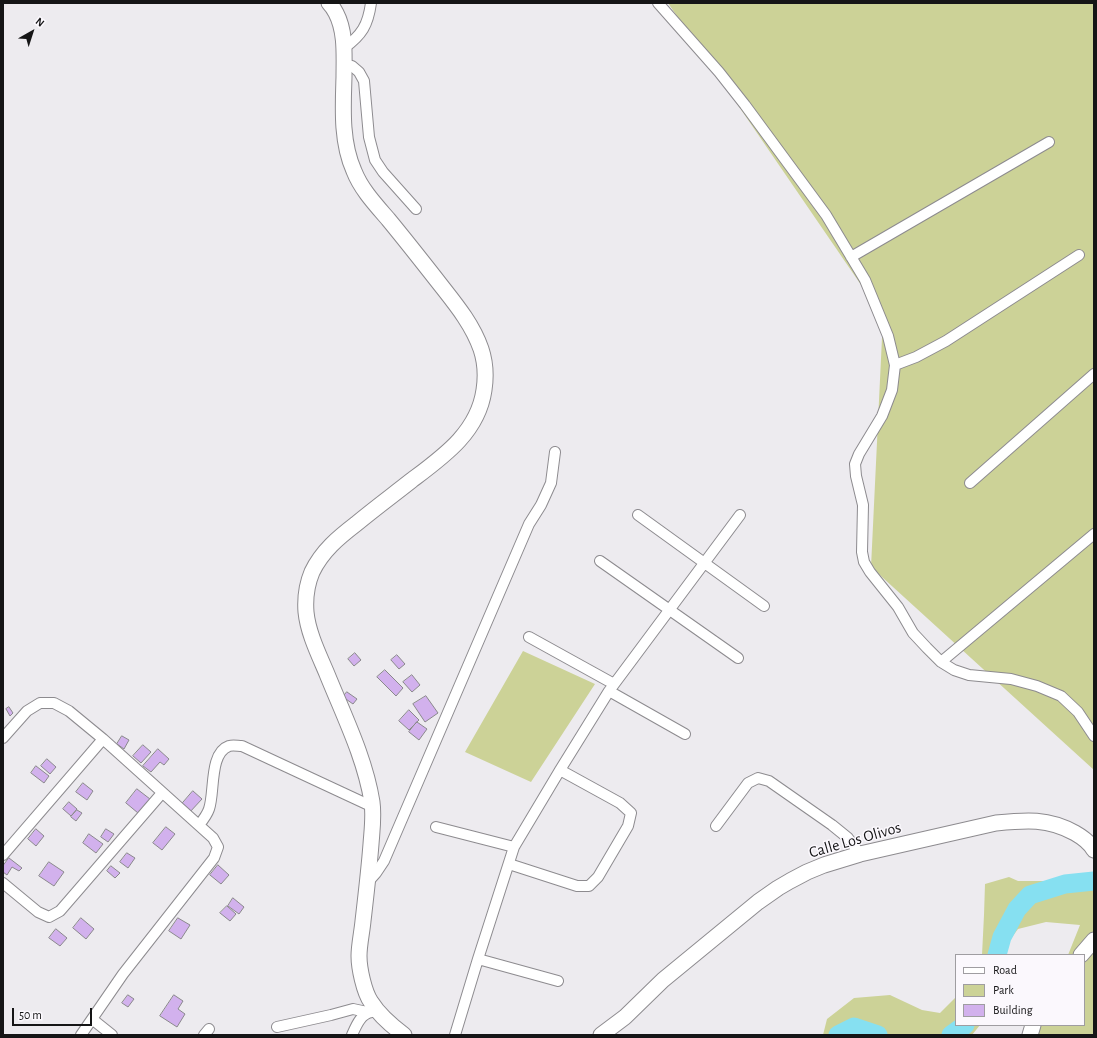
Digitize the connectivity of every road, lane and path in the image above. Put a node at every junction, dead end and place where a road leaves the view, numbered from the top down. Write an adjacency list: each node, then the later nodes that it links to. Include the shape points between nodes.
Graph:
1 (330, 3): 4 (street, via 342,30)
2 (372, 3): 4 (street, via 364,28 355,40)
3 (658, 3): 9 (street, via 745,105 826,215)
4 (344, 48): 5 (street)
5 (344, 64): 7 (street, via 352,66 364,81 369,137 375,160); 31 (street, via 344,130 354,172 366,193 457,306 475,334 482,352 484,371 484,389 479,408 458,443 333,543 321,556 311,574 306,593 306,614 313,640 356,746 367,777)
6 (1049, 142): 9 (street)
7 (416, 209)
8 (1079, 255): 10 (street, via 946,341)
9 (852, 257): 10 (street, via 865,280 888,336)
10 (894, 365): 23 (street, via 892,390 882,416 855,464 863,505 862,552 870,572 898,607 914,633)
11 (1094, 374): 13 (street)
12 (555, 452): 40 (street, via 551,483 529,524 384,861)
13 (970, 483)
14 (638, 515): 18 (street)
15 (740, 515): 18 (street)
16 (1094, 534): 23 (street)
17 (600, 561): 20 (street)
18 (704, 563): 19 (street); 20 (street)
19 (764, 606)
20 (669, 610): 22 (street); 24 (street)
21 (529, 637): 24 (street)
22 (738, 658)
23 (941, 662): 26 (street, via 970,675 1030,684 1061,696 1078,712)
24 (611, 688): 25 (street); 29 (street)
25 (685, 734)
26 (1094, 736)
27 (3, 738): 28 (street, via 27,712 40,703 54,703 69,711)
28 (103, 739): 30 (street); 38 (street)
29 (560, 770): 35 (street); 39 (street, via 620,803 630,813 628,826 598,877 589,886 577,886)
30 (162, 793): 32 (street); 41 (street, via 60,911 49,917 38,912)
31 (373, 807): 32 (street, via 242,746 230,746 220,752 216,763 210,808); 40 (street)
32 (199, 825): 47 (street, via 213,838 218,847 214,858 123,974)
33 (716, 826): 37 (street, via 748,783 758,778 769,781 832,825 848,838)
34 (436, 827): 35 (street)
35 (514, 847): 39 (street)
36 (1094, 850): 37 (street, Calle Los Olivos, via 1064,827 1042,821 1018,821 996,823)
37 (860, 854): 54 (street, Calle Los Olivos, via 807,872 778,888 663,980 625,1017)
38 (3, 855)
39 (509, 864): 44 (street)
40 (368, 882): 46 (street, via 359,956)
41 (3, 883)
42 (1094, 940): 43 (street)
43 (1082, 954)
44 (478, 959): 45 (street); 53 (street)
45 (558, 981)
46 (372, 1012): 48 (street, via 353,1009); 51 (street, via 361,1018); 52 (street)
47 (92, 1019): 49 (street); 50 (street)
48 (277, 1027)
49 (81, 1035)
50 (112, 1035)
51 (352, 1035)
52 (404, 1035)
53 (456, 1035)
54 (601, 1035)

